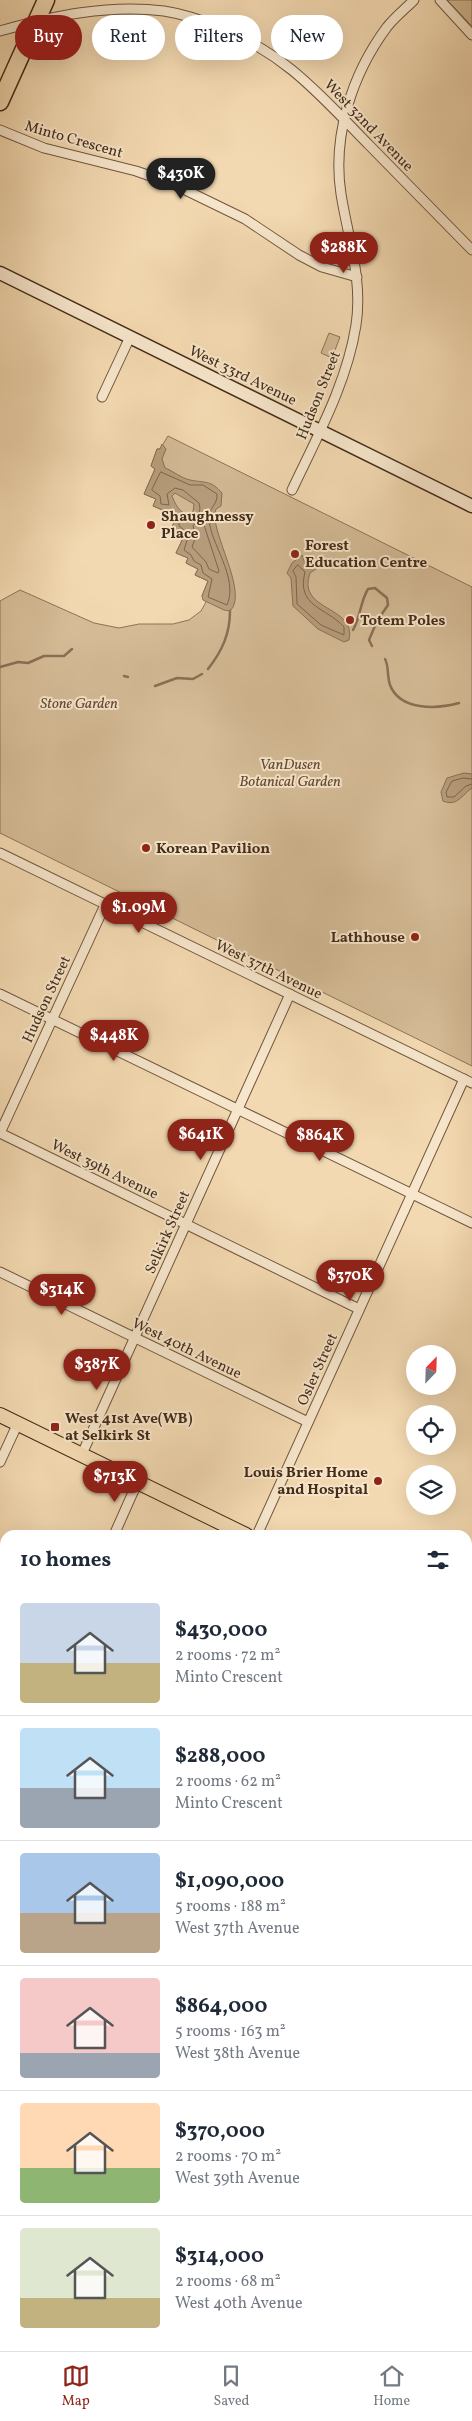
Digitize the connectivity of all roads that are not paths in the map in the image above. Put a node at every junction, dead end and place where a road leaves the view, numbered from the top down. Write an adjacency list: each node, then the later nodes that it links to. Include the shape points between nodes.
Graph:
1 (46, 0): 4 (highway)
2 (414, 0): 11 (street, Hudson Street, via 388,26 374,47 354,88)
3 (440, 0): 8 (street)
4 (39, 15)
5 (74, 15): 11 (street, West 32nd Avenue, via 117,9 166,12 191,17 235,34 277,57 309,83)
6 (15, 27): 7 (street, West 32nd Avenue)
7 (0, 31)
8 (472, 35)
9 (19, 60): 10 (highway)
10 (0, 102)
11 (344, 120): 13 (street, West 32nd Avenue); 15 (street, Hudson Street, via 339,168 341,194)
12 (0, 130): 15 (street, Minto Crescent, via 44,148 136,170 173,184 245,219 322,267)
13 (472, 250)
14 (0, 273): 16 (street, West 33rd Avenue)
15 (357, 277): 18 (street, Hudson Street, via 356,324 349,355)
16 (130, 337): 17 (street); 18 (street, West 33rd Avenue)
17 (102, 397)
18 (320, 430): 19 (street, Hudson Street); 20 (street, West 33rd Avenue)
19 (292, 490)
20 (472, 506)
21 (0, 853): 22 (street, West 37th Avenue)
22 (105, 905): 24 (street, West 37th Avenue); 25 (street, Hudson Street)
23 (0, 994): 25 (street)
24 (290, 994): 26 (street, West 37th Avenue); 27 (street, Selkirk Street)
25 (52, 1019): 27 (street); 28 (street, Hudson Street)
26 (468, 1081): 29 (street, Osler Street)
27 (238, 1109): 29 (street); 31 (street, Selkirk Street)
28 (0, 1133): 31 (street, West 39th Avenue)
29 (412, 1194): 30 (street); 33 (street, Osler Street)
30 (472, 1223)
31 (186, 1224): 33 (street, West 39th Avenue); 34 (street, Selkirk Street)
32 (0, 1272): 34 (street, West 40th Avenue)
33 (359, 1309): 36 (street, Osler Street)
34 (134, 1338): 36 (street, West 40th Avenue); 38 (street, Selkirk Street)
35 (0, 1415): 37 (main road)
36 (308, 1422): 43 (street, Osler Street)
37 (18, 1423): 38 (main road); 39 (street)
38 (82, 1454): 40 (main road)
39 (0, 1462)
40 (138, 1481): 41 (street); 42 (main road)
41 (116, 1530)
42 (236, 1530)
43 (259, 1530)

